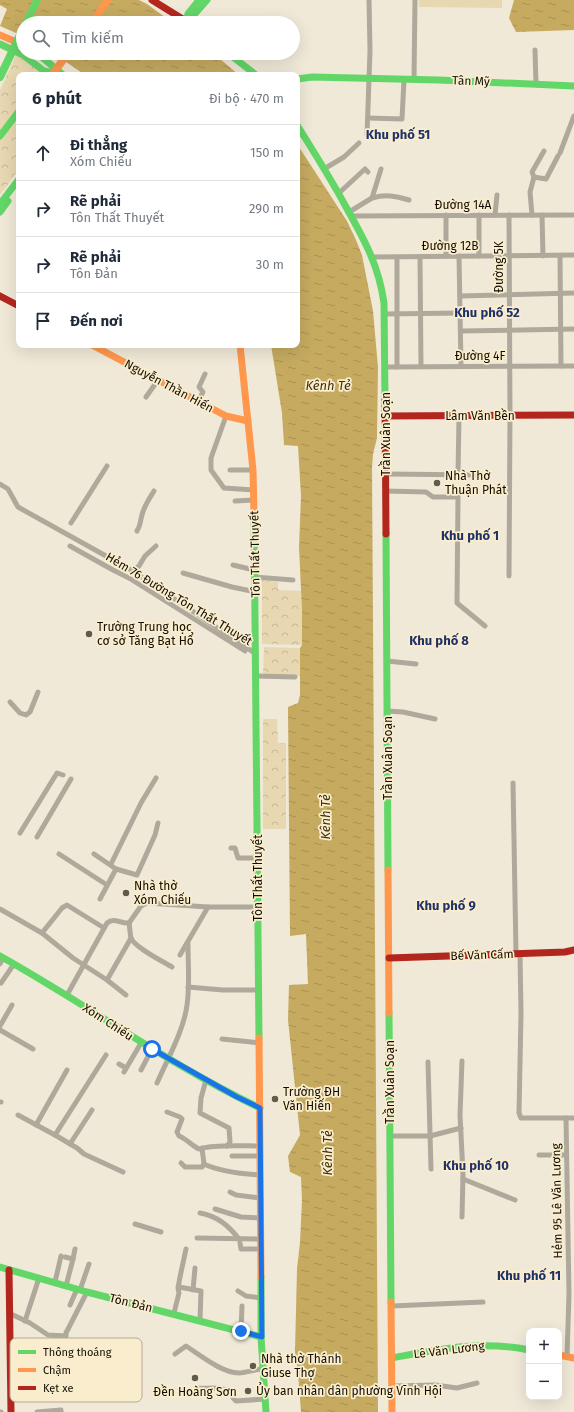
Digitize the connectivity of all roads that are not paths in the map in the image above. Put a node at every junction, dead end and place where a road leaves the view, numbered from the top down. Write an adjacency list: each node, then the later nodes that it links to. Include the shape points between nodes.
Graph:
1 (37, 0): 9 (main road)
2 (102, 0): 10 (main road)
3 (108, 0): 11 (main road)
4 (152, 0): 12 (main road)
5 (200, 0): 13 (main road)
6 (207, 0): 14 (main road)
7 (369, 0): 36 (street)
8 (415, 0): 38 (street)
9 (29, 16)
10 (90, 16)
11 (96, 16)
12 (177, 16)
13 (188, 16)
14 (193, 16)
15 (0, 35): 17 (main road)
16 (0, 39): 20 (main road)
17 (16, 42)
18 (0, 44): 22 (main road)
19 (16, 44): 35 (main road, bridge)
20 (16, 47)
21 (535, 50): 40 (street)
22 (16, 52)
23 (30, 60): 29 (main road)
24 (38, 60): 30 (main road, via 47,67)
25 (45, 60): 33 (main road)
26 (58, 60): 31 (main road)
27 (62, 60): 32 (main road, bridge)
28 (237, 60): 34 (main road)
29 (46, 72)
30 (48, 72)
31 (50, 72)
32 (51, 72)
33 (59, 72)
34 (252, 72)
35 (0, 77)
36 (369, 78): 37 (main road, Tân Mỹ); 39 (main road, Tân Mỹ); 44 (street)
37 (300, 79)
38 (414, 79): 39 (main road, Tân Mỹ); 40 (main road, Tân Mỹ)
39 (404, 80): 44 (street, via 402,118)
40 (536, 84): 41 (main road, Tân Mỹ)
41 (574, 86)
42 (16, 115): 48 (main road)
43 (574, 116): 55 (street, via 559,155 546,179)
44 (368, 118): 47 (street)
45 (16, 123): 50 (main road)
46 (300, 130): 52 (main road, Trần Xuân Soạn)
47 (367, 135)
48 (0, 136)
49 (359, 143): 52 (street, via 344,157)
50 (0, 144)
51 (544, 151): 55 (street, via 532,172)
52 (324, 169): 58 (main road, Trần Xuân Soạn)
53 (381, 169): 60 (street)
54 (368, 172): 58 (street, via 366,169)
55 (534, 177): 70 (street, via 530,192)
56 (16, 183): 62 (main road)
57 (16, 191): 63 (main road)
58 (339, 193): 64 (main road, Trần Xuân Soạn)
59 (497, 195): 68 (street)
60 (372, 198): 61 (street, via 392,196); 64 (street)
61 (409, 200)
62 (0, 204)
63 (0, 212)
64 (350, 214): 66 (street, Đường 14A); 79 (main road, Trần Xuân Soạn)
65 (574, 214): 71 (street, Đường 14A)
66 (446, 215): 67 (street, Đường 14A); 73 (street)
67 (478, 215): 68 (street, Đường 14A); 75 (street)
68 (495, 215): 69 (street, Đường 14A)
69 (509, 215): 70 (street, Đường 14A); 76 (street, Đường 5K)
70 (532, 215): 71 (street, Đường 14A)
71 (542, 215): 77 (street)
72 (574, 255): 78 (street, Đường 12B)
73 (446, 256): 74 (street, Đường 12B); 81 (street, Đường 12B)
74 (459, 256): 75 (street, Đường 12B); 86 (street)
75 (479, 256): 76 (street, Đường 12B)
76 (509, 256): 77 (street, Đường 12B); 84 (street, Đường 5K)
77 (543, 256): 78 (street, Đường 12B)
78 (560, 256): 82 (street)
79 (373, 257): 80 (street, Đường 12B); 90 (main road, Trần Xuân Soạn, via 383,293)
80 (397, 257): 81 (street, Đường 12B); 91 (street)
81 (420, 257): 88 (street)
82 (560, 293): 83 (street); 84 (street); 94 (street)
83 (574, 293)
84 (510, 295): 86 (street); 93 (street, Đường 5K)
85 (0, 296): 87 (main road)
86 (460, 296): 89 (street)
87 (16, 304)
88 (421, 313): 89 (street); 91 (street); 98 (street)
89 (460, 313): 95 (street)
90 (385, 314): 91 (street); 103 (main road, Trần Xuân Soạn)
91 (397, 314): 104 (street)
92 (574, 329): 94 (street)
93 (510, 330): 94 (street); 95 (street); 100 (street, Đường 5K)
94 (560, 330): 101 (street)
95 (461, 331): 99 (street)
96 (98, 348): 106 (main road, Nguyễn Thần Hiến)
97 (240, 348): 114 (main road, Tôn Thất Thuyết)
98 (421, 366): 99 (street, Đường 4F); 104 (street, Đường 4F)
99 (461, 366): 100 (street, Đường 4F)
100 (510, 366): 101 (street, Đường 4F); 113 (street, Đường 5K)
101 (561, 366): 102 (street, Đường 4F)
102 (574, 366)
103 (386, 367): 104 (street, Đường 4F); 111 (main road, Trần Xuân Soạn)
104 (397, 367)
105 (206, 374): 108 (street, via 199,387 203,392)
106 (158, 380): 107 (street); 108 (main road, Nguyễn Thần Hiến)
107 (146, 397)
108 (198, 401): 110 (main road, Nguyễn Thần Hiến)
109 (574, 415): 113 (main road, Lâm Văn Bền)
110 (226, 416): 114 (main road, Nguyễn Thần Hiến); 122 (street, via 211,458 211,470 224,488)
111 (385, 416): 112 (main road, Lâm Văn Bền); 118 (main road, Trần Xuân Soạn)
112 (459, 416): 113 (main road, Lâm Văn Bền); 119 (street)
113 (510, 416): 135 (street, Đường 5K)
114 (248, 421): 117 (main road, Tôn Thất Thuyết)
115 (107, 466): 127 (street)
116 (230, 470): 117 (street)
117 (253, 470): 122 (main road, Tôn Thất Thuyết)
118 (386, 474): 119 (street); 124 (main road, Trần Xuân Soạn)
119 (458, 475): 120 (street)
120 (481, 475)
121 (0, 484): 132 (street, via 8,489 18,507)
122 (254, 490): 126 (main road, Tôn Thất Thuyết)
123 (154, 491): 128 (street, via 147,502)
124 (386, 491): 138 (street, via 426,492 433,497 458,497 457,603); 140 (main road, Trần Xuân Soạn)
125 (234, 500): 126 (street)
126 (254, 500): 134 (main road, Tôn Thất Thuyết)
127 (71, 523)
128 (137, 530)
129 (70, 546): 139 (street, Hẻm 76 Đường Tôn Thất Thuyết, via 129,578)
130 (156, 546): 132 (street)
131 (233, 565): 134 (street)
132 (133, 571): 139 (street)
133 (183, 573): 137 (street, via 250,592)
134 (254, 573): 136 (street); 137 (main road, Tôn Thất Thuyết)
135 (509, 576)
136 (293, 580)
137 (255, 591): 139 (main road, Tôn Thất Thuyết)
138 (485, 626)
139 (256, 656): 142 (main road, Tôn Thất Thuyết)
140 (387, 661): 141 (street); 146 (main road, Trần Xuân Soạn)
141 (416, 664)
142 (257, 676): 143 (street); 158 (main road, Tôn Thất Thuyết)
143 (295, 677)
144 (38, 692): 145 (street, via 30,712 26,715 20,713)
145 (10, 702)
146 (387, 711): 147 (street); 174 (main road, Trần Xuân Soạn)
147 (435, 720)
148 (63, 775): 153 (street, via 57,773)
149 (156, 778): 159 (street)
150 (71, 780): 154 (street)
151 (513, 783): 172 (street)
152 (158, 823): 160 (street, via 137,875)
153 (20, 833)
154 (37, 837)
155 (231, 848): 158 (street, via 235,848 238,858)
156 (59, 854): 161 (street)
157 (94, 854): 159 (street)
158 (258, 858): 164 (main road, Tôn Thất Thuyết)
159 (111, 864): 160 (street)
160 (116, 869): 161 (street)
161 (107, 885): 162 (street)
162 (100, 899)
163 (208, 907): 164 (street); 166 (street, via 147,903 141,906); 170 (street)
164 (258, 907): 182 (main road, Tôn Thất Thuyết)
165 (0, 909): 168 (street)
166 (129, 923): 167 (street, via 109,921); 169 (street)
167 (104, 928): 168 (street, via 67,905); 177 (street)
168 (42, 933): 177 (street)
169 (131, 938): 178 (street, via 145,951); 179 (street)
170 (188, 944): 173 (street); 181 (street)
171 (574, 950): 172 (main road, Bế Văn Cấm)
172 (518, 954): 174 (main road, Bế Văn Cấm); 206 (street, via 521,1014 519,1113 521,1118 530,1119)
173 (180, 955)
174 (389, 958): 211 (main road, Trần Xuân Soạn)
175 (1, 959): 176 (main road, Xóm Chiếu)
176 (14, 964): 180 (street); 183 (main road, Xóm Chiếu)
177 (83, 964): 179 (street); 183 (street)
178 (172, 967)
179 (107, 980): 184 (street)
180 (1, 983)
181 (188, 987): 182 (street); 194 (street, via 182,1026)
182 (259, 990): 190 (main road, Tôn Thất Thuyết)
183 (67, 995): 189 (main road, Xóm Chiếu)
184 (126, 995)
185 (12, 1005): 186 (street)
186 (0, 1026)
187 (0, 1030): 191 (street)
188 (222, 1039): 190 (street)
189 (141, 1043): 192 (main road, Xóm Chiếu); 197 (street, via 125,1070)
190 (260, 1043): 202 (main road, Tôn Thất Thuyết)
191 (32, 1049)
192 (152, 1049): 194 (main road, Xóm Chiếu); 199 (street)
193 (106, 1055): 210 (street)
194 (168, 1059): 200 (main road, Xóm Chiếu); 201 (street)
195 (462, 1061): 209 (street)
196 (428, 1062): 212 (street)
197 (120, 1064)
198 (67, 1070): 208 (street)
199 (141, 1070)
200 (206, 1080): 202 (main road, Xóm Chiếu); 214 (street, via 200,1113 229,1128 230,1142)
201 (157, 1083)
202 (260, 1108): 215 (main road, Tôn Thất Thuyết)
203 (92, 1110): 213 (street)
204 (167, 1112): 216 (street, via 182,1119 179,1136 199,1150)
205 (18, 1115): 208 (street)
206 (566, 1118): 207 (street); 218 (street, Hẻm 95 Lê Văn Lương)
207 (574, 1118)
208 (36, 1125): 210 (street)
209 (461, 1128): 212 (street); 226 (street)
210 (55, 1135): 213 (street)
211 (391, 1136): 212 (street); 258 (main road, Trần Xuân Soạn)
212 (430, 1136): 223 (street)
213 (70, 1144): 224 (street, via 84,1154)
214 (227, 1146): 215 (street); 216 (street)
215 (260, 1146): 220 (main road, Tôn Thất Thuyết)
216 (202, 1148): 222 (street)
217 (539, 1155): 218 (street)
218 (566, 1155): 269 (street, Hẻm 95 Lê Văn Lương, via 569,1294)
219 (232, 1156): 220 (street)
220 (260, 1156): 225 (main road, Tôn Thất Thuyết)
221 (181, 1164): 222 (street, via 185,1167)
222 (204, 1164): 225 (street, via 211,1168)
223 (431, 1169)
224 (123, 1172)
225 (260, 1175): 228 (main road, Tôn Thất Thuyết)
226 (463, 1179): 229 (street); 232 (street)
227 (230, 1192): 228 (street)
228 (261, 1198): 233 (main road, Tôn Thất Thuyết)
229 (515, 1200)
230 (215, 1209): 233 (street, via 241,1217)
231 (200, 1213): 238 (street, via 221,1220)
232 (462, 1217)
233 (261, 1218): 237 (main road, Tôn Thất Thuyết)
234 (134, 1224): 235 (street)
235 (161, 1232)
236 (197, 1238): 238 (street)
237 (261, 1239): 238 (street); 240 (main road, Tôn Thất Thuyết)
238 (239, 1241): 240 (street, via 241,1249)
239 (186, 1249): 250 (street)
240 (261, 1249): 254 (main road, Tôn Thất Thuyết)
241 (75, 1250): 242 (street)
242 (73, 1259): 248 (street, via 63,1256); 249 (street)
243 (89, 1264): 251 (street)
244 (0, 1268): 246 (main road, Tôn Đản)
245 (195, 1268): 252 (street)
246 (9, 1270): 247 (main road, Tôn Đản); 259 (main road)
247 (39, 1278): 248 (main road, Tôn Đản); 262 (street)
248 (55, 1282): 249 (main road, Tôn Đản)
249 (66, 1286): 251 (main road, Tôn Đản)
250 (179, 1287): 252 (street); 260 (street)
251 (81, 1290): 256 (street); 260 (main road, Tôn Đản); 264 (street)
252 (193, 1290): 261 (street, via 201,1291)
253 (238, 1291): 254 (street, via 246,1296)
254 (261, 1298): 265 (main road, Tôn Thất Thuyết)
255 (483, 1302): 258 (street)
256 (70, 1305)
257 (242, 1306): 263 (street)
258 (392, 1306): 270 (main road, Trần Xuân Soạn)
259 (10, 1313): 262 (street); 266 (main road)
260 (174, 1313): 261 (main road, Tôn Đản)
261 (200, 1320): 263 (main road, Tôn Đản)
262 (26, 1321): 264 (street, via 48,1335)
263 (241, 1331): 265 (main road, Tôn Đản)
264 (66, 1336)
265 (262, 1337): 271 (main road, Tôn Thất Thuyết)
266 (10, 1338)
267 (526, 1350): 270 (main road, Lê Văn Lương, via 484,1345)
268 (175, 1354): 271 (street, via 186,1346 223,1370 242,1373)
269 (567, 1356)
270 (392, 1358): 273 (main road, Trần Xuân Soạn)
271 (263, 1369): 275 (main road, Tôn Thất Thuyết)
272 (477, 1383): 273 (street, via 458,1388 435,1385)
273 (392, 1386): 281 (main road, Trần Xuân Soạn)
274 (198, 1388): 275 (street, via 225,1388 236,1401)
275 (265, 1398): 280 (main road, Tôn Thất Thuyết)
276 (11, 1402): 278 (main road)
277 (61, 1411): 279 (street)
278 (11, 1412)
279 (37, 1412)
280 (266, 1412)
281 (392, 1412)

